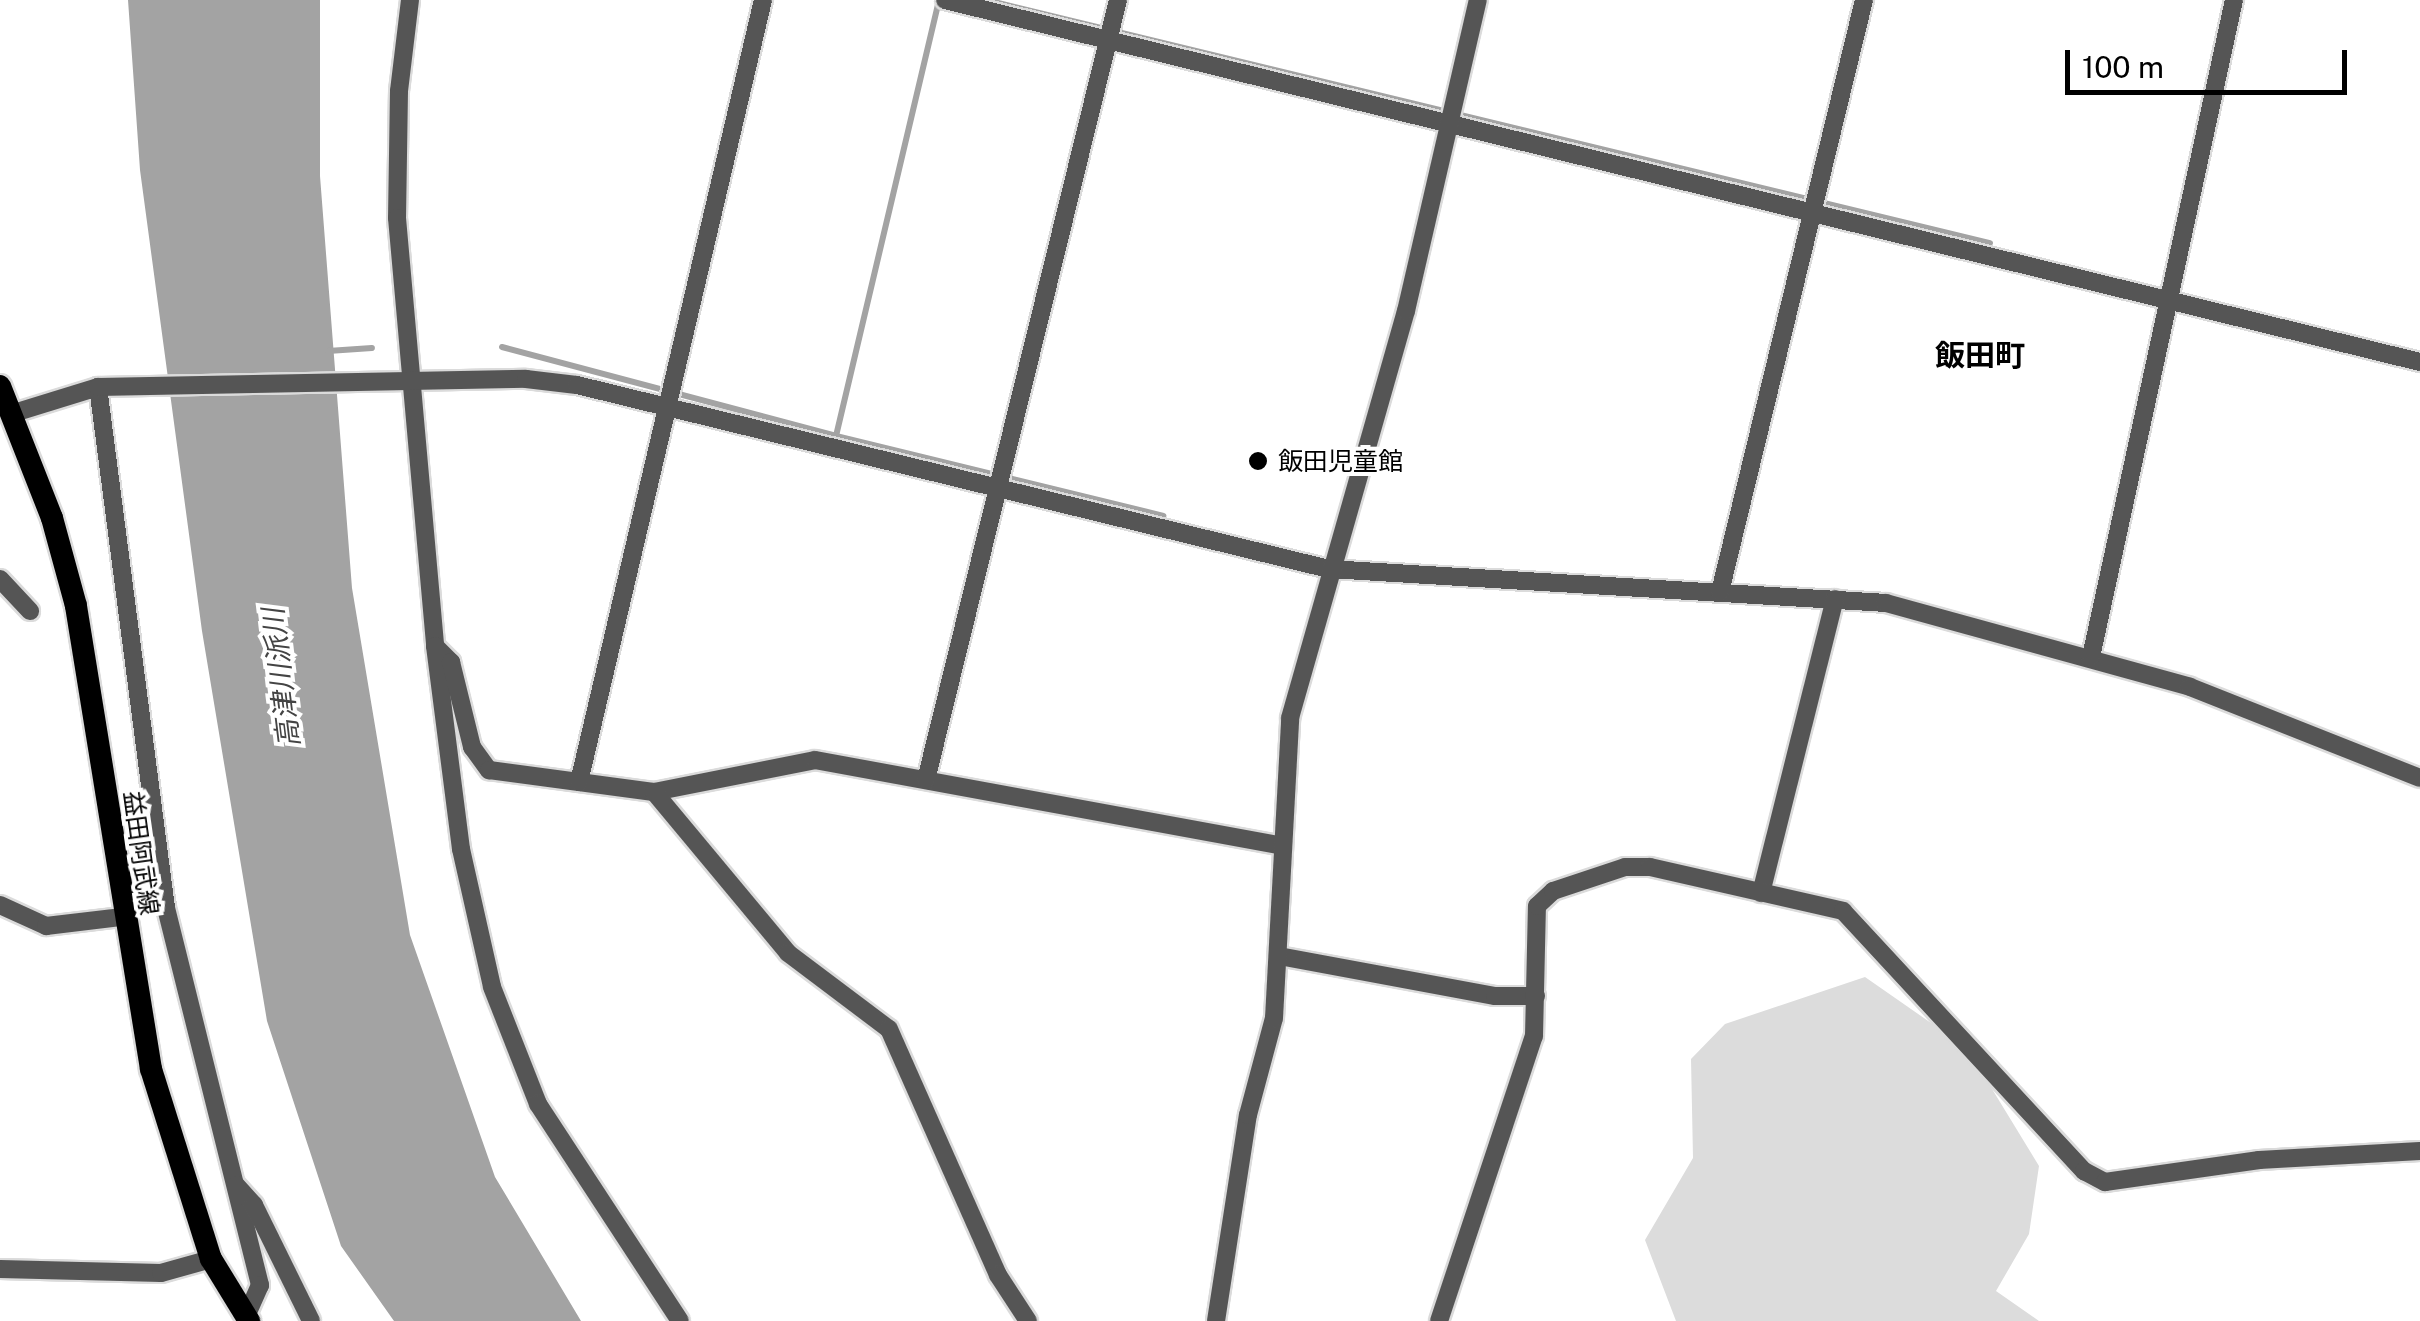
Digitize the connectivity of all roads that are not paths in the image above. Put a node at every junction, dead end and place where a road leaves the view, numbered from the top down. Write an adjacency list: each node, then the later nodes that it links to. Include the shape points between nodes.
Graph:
1 (410, 0): 13 (street, via 396,172)
2 (764, 0): 16 (street)
3 (946, 0): 8 (street)
4 (1118, 0): 8 (street)
5 (1478, 0): 9 (street)
6 (1864, 0): 10 (street)
7 (2234, 0): 11 (street)
8 (1108, 38): 9 (street); 18 (street)
9 (1447, 124): 10 (street); 19 (street, via 1406,311)
10 (1815, 214): 11 (street); 21 (street)
11 (2169, 302): 12 (street); 25 (street)
12 (2420, 362)
13 (403, 380): 15 (street); 16 (street, via 577,385); 24 (street)
14 (0, 386): 17 (main road, 益田阿武線)
15 (98, 387): 17 (street); 37 (street, via 166,908)
16 (668, 407): 18 (street); 28 (street)
17 (14, 414): 33 (main road, 益田阿武線, via 76,606)
18 (998, 489): 19 (street); 27 (street)
19 (1329, 569): 21 (street); 30 (street, via 1288,729)
20 (0, 578): 23 (street)
21 (1720, 592): 22 (street)
22 (1835, 600): 25 (street, via 1886,604); 31 (street)
23 (30, 611)
24 (435, 646): 28 (street, via 450,662 472,747 490,770); 42 (street, via 461,849 492,987 538,1104)
25 (2091, 657): 26 (street, via 2302,728)
26 (2420, 778)
27 (926, 780): 29 (street, via 908,782 815,760); 30 (street)
28 (579, 782): 29 (street)
29 (654, 792): 43 (street, via 788,953 889,1028 998,1274)
30 (1282, 846): 34 (street)
31 (1761, 892): 35 (street, via 1650,866 1625,867 1553,891 1537,906); 36 (street, via 1843,912 2084,1171 2104,1182 2259,1160)
32 (0, 905): 33 (street, via 46,926)
33 (122, 917): 38 (main road, 益田阿武線, via 151,1069)
34 (1279, 956): 35 (street, via 1495,996); 44 (street, via 1274,1018 1248,1116)
35 (1536, 996): 45 (street, via 1534,1036)
36 (2420, 1151)
37 (232, 1181): 40 (street, via 260,1285); 41 (street, via 254,1205)
38 (211, 1259): 39 (street, via 161,1273); 40 (main road, 益田阿武線)
39 (0, 1269)
40 (248, 1319)
41 (311, 1321)
42 (680, 1321)
43 (1028, 1321)
44 (1216, 1321)
45 (1439, 1321)

